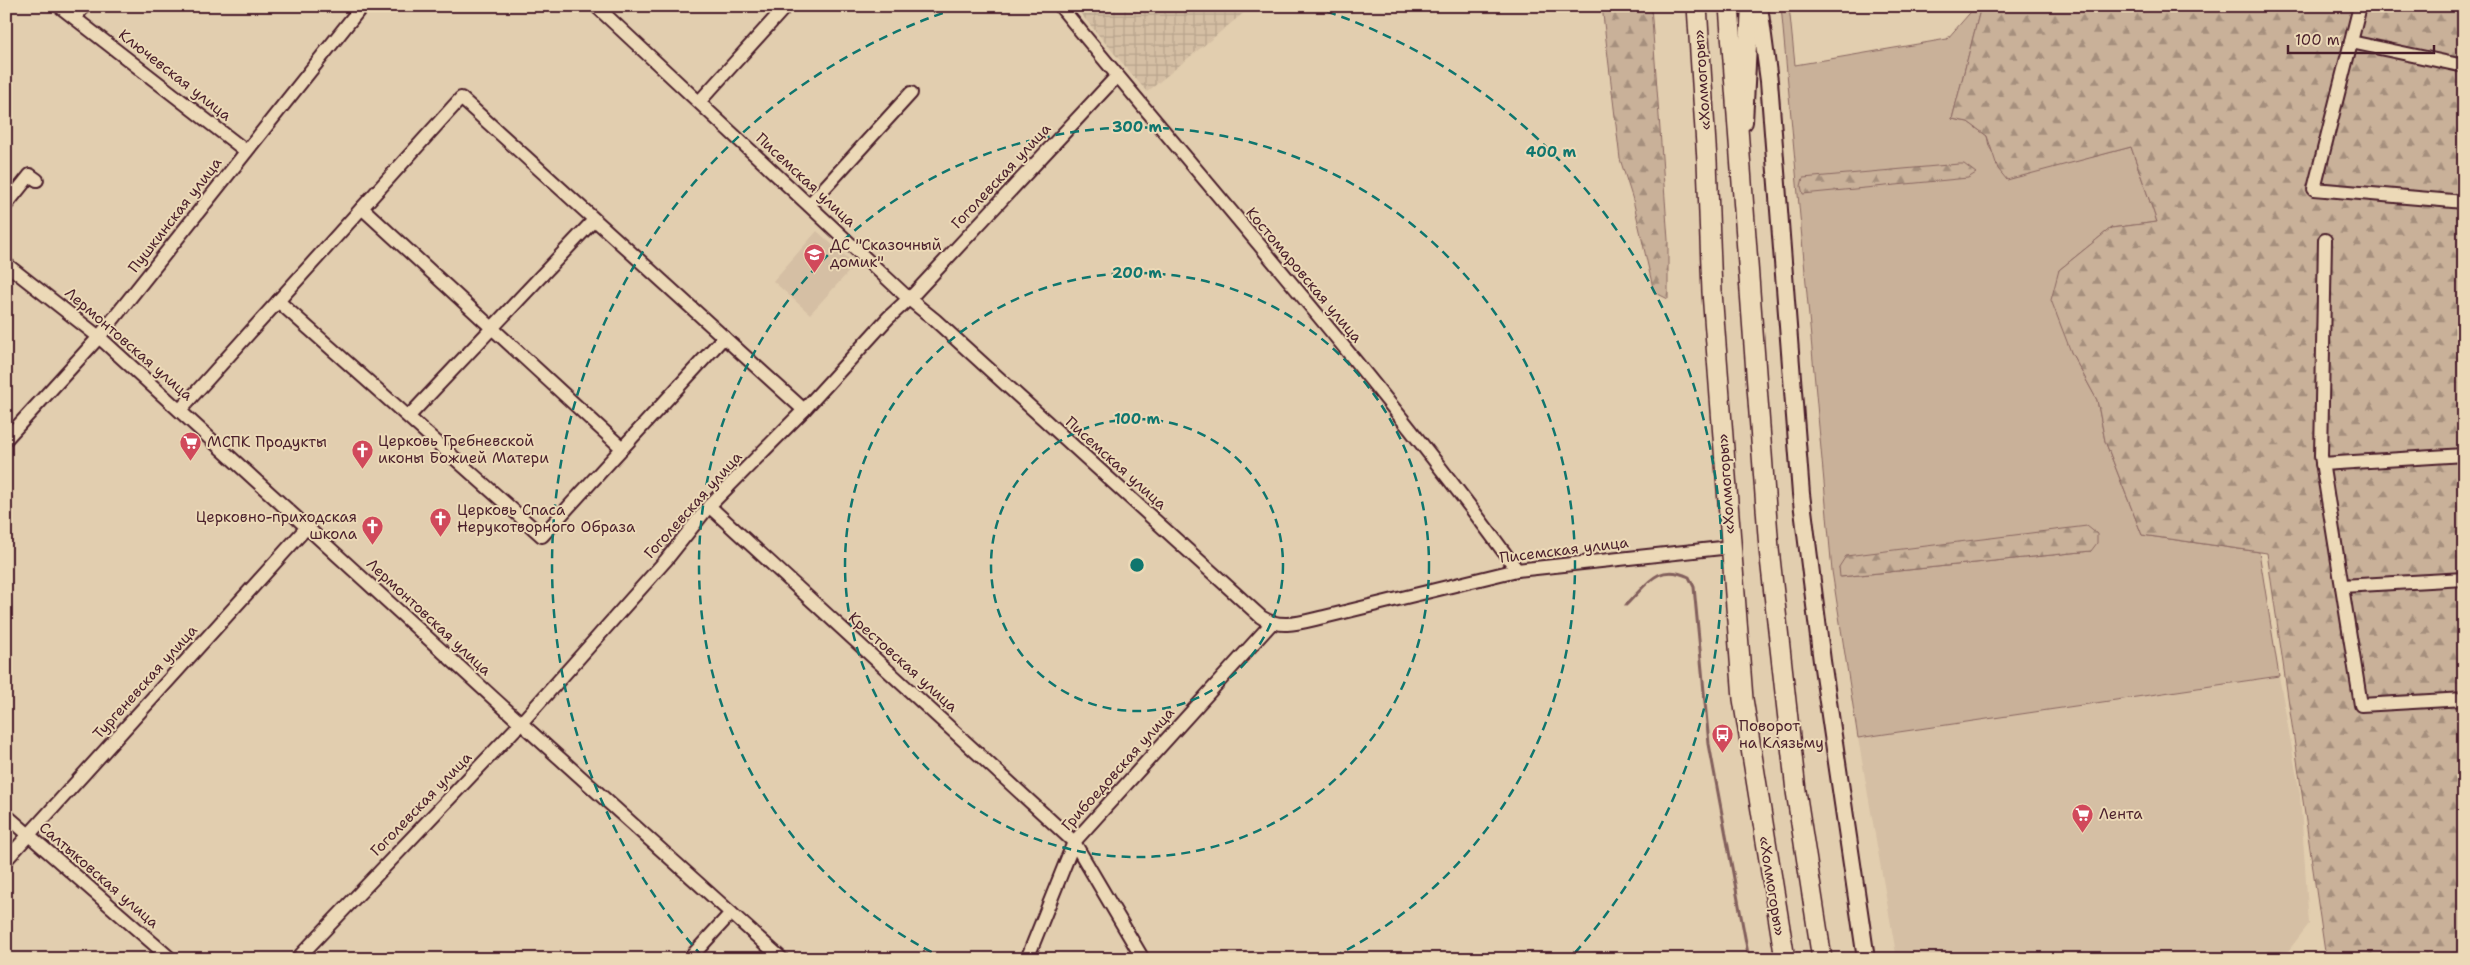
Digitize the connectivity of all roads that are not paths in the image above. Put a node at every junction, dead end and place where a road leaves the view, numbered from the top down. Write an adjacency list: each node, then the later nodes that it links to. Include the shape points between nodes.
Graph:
1 (59, 6): 12 (street, Ключевская улица)
2 (84, 6): 12 (street)
3 (362, 6): 18 (street, Пушкинская улица)
4 (596, 6): 17 (street, Писемская улица)
5 (786, 6): 17 (street)
6 (1060, 6): 15 (street, Костомаровская улица)
7 (1697, 6): 42 (highway, «Холмогоры», via 1708,161 1712,292)
8 (1729, 6): 20 (highway)
9 (1750, 6): 20 (main road)
10 (1759, 6): 62 (main road, via 1769,81 1801,494)
11 (2360, 6): 13 (street)
12 (75, 18): 18 (street, Ключевская улица)
13 (2351, 42): 14 (street); 21 (street, via 2314,189)
14 (2464, 66)
15 (1117, 76): 28 (street, Гоголевская улица); 43 (street, Костомаровская улица, via 1338,341)
16 (911, 93): 23 (street)
17 (699, 102): 23 (street, Писемская улица)
18 (246, 151): 31 (street, Пушкинская улица)
19 (37, 180): 22 (street, via 30,175)
20 (1742, 182): 61 (highway, via 1769,549 1796,791)
21 (2464, 202)
22 (6, 205)
23 (809, 205): 28 (street, Писемская улица)
24 (362, 208): 25 (street, via 460,98); 29 (street); 30 (street)
25 (594, 220): 30 (street); 32 (street)
26 (2325, 240): 39 (street)
27 (6, 264): 31 (street, Лермонтовская улица)
28 (909, 299): 34 (street, Гоголевская улица); 46 (street, Писемская улица)
29 (278, 301): 33 (street); 35 (street)
30 (492, 328): 35 (street); 37 (street)
31 (99, 337): 33 (street, Лермонтовская улица); 36 (street, Пушкинская улица)
32 (724, 337): 34 (street); 37 (street)
33 (180, 410): 41 (street, Лермонтовская улица)
34 (804, 410): 40 (street, Гоголевская улица)
35 (409, 416): 37 (street, via 542,536)
36 (6, 439)
37 (622, 448)
38 (2464, 455): 39 (street)
39 (2322, 464): 45 (street)
40 (709, 506): 48 (street, Гоголевская улица, via 666,560); 51 (street, Крестовская улица)
41 (308, 526): 48 (street, Лермонтовская улица); 50 (street, Тургеневская улица)
42 (1731, 547): 43 (street, Писемская улица); 60 (highway, «Холмогоры», via 1744,699)
43 (1517, 570): 46 (street, Писемская улица, via 1324,617)
44 (2464, 580): 45 (street)
45 (2342, 586): 47 (street, via 2361,705)
46 (1271, 624): 51 (street, Грибоедовская улица)
47 (2464, 699)
48 (521, 723): 53 (street, Лермонтовская улица); 55 (street, Гоголевская улица)
49 (6, 815): 50 (street, Салтыковская улица)
50 (29, 835): 52 (street, Тургеневская улица); 54 (street, Салтыковская улица)
51 (1074, 842): 58 (street, Грибоедовская улица); 59 (street, Крестовская улица)
52 (6, 860)
53 (731, 913): 56 (street); 57 (street, Лермонтовская улица)
54 (171, 959)
55 (297, 959)
56 (689, 959)
57 (782, 959)
58 (1027, 959)
59 (1144, 959)
60 (1785, 959)
61 (1822, 959)
62 (1866, 959)

